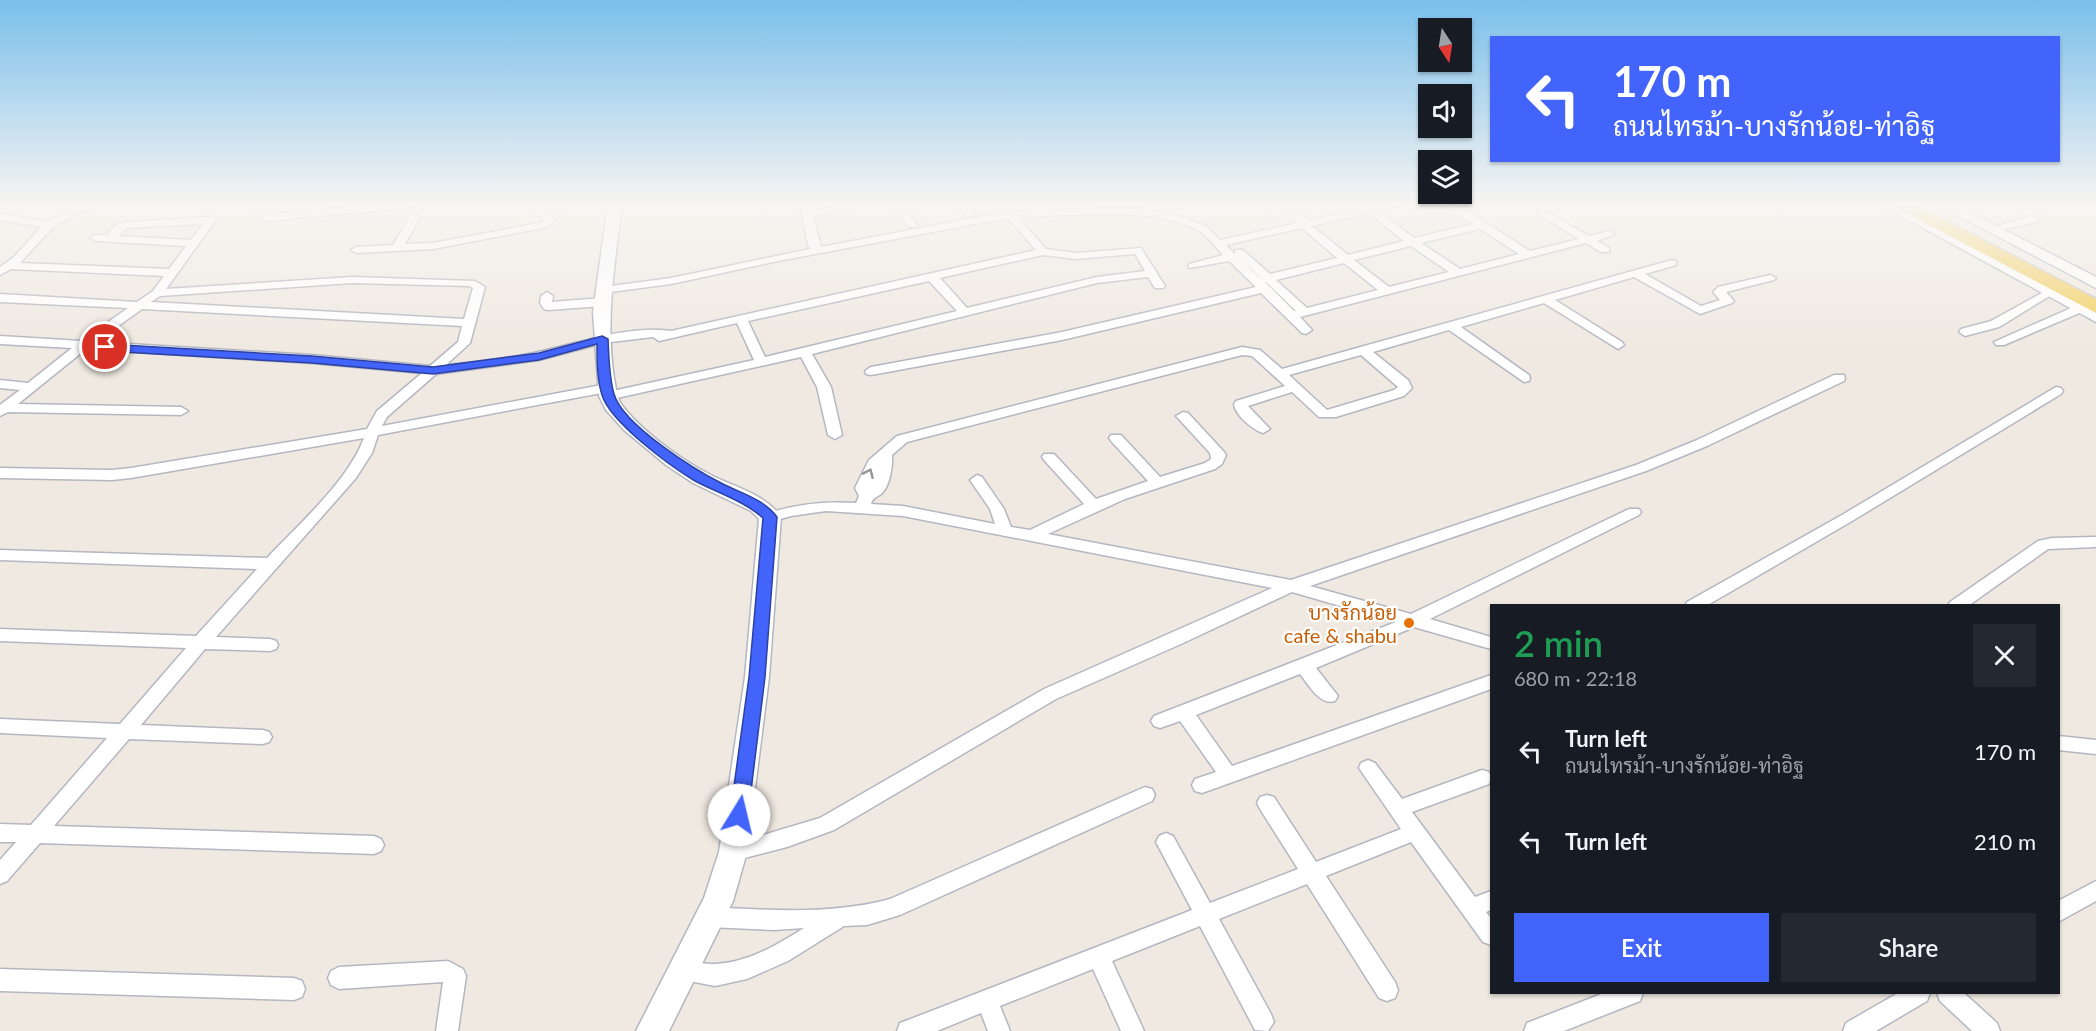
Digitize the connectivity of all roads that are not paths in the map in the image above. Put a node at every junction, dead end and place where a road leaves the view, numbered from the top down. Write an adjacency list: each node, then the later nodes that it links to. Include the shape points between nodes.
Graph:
1 (23, 252): 24 (street)
2 (187, 252): 26 (street)
3 (608, 252): 36 (street)
4 (798, 252): 36 (street)
5 (1043, 252): 6 (street, via 1076,256); 30 (street)
6 (1116, 252)
7 (1140, 252): 27 (street)
8 (1227, 252): 21 (street)
9 (1231, 252): 32 (street)
10 (1335, 252): 22 (street)
11 (1371, 252): 22 (street)
12 (1427, 252): 28 (street)
13 (1523, 252): 19 (street)
14 (1539, 252): 19 (street)
15 (1975, 252): 37 (street)
16 (1988, 252): 44 (main road)
17 (2017, 252): 39 (main road)
18 (2036, 252): 33 (street)
19 (1528, 255): 28 (street)
20 (0, 257): 24 (street)
21 (1230, 257): 25 (street); 32 (street)
22 (1343, 259): 32 (street); 35 (street)
23 (1672, 263): 29 (street)
24 (9, 266): 26 (street)
25 (1194, 266)
26 (172, 273): 38 (street)
27 (1153, 273): 34 (street); 46 (street, via 1097,280)
28 (1458, 273): 35 (street)
29 (1636, 274): 31 (street, via 1700,310 1728,301 1719,292 1722,289); 42 (street)
30 (933, 278): 46 (street); 49 (street)
31 (1770, 278)
32 (1262, 283): 45 (street); 47 (street); 63 (street, via 1044,340)
33 (2096, 283)
34 (1159, 286)
35 (1387, 291): 45 (street)
36 (603, 292): 40 (street, via 548,306); 56 (street)
37 (2049, 292): 44 (street); 53 (street, via 1995,324)
38 (157, 293): 43 (street); 50 (street, via 352,280 471,283 479,287)
39 (2096, 293)
40 (547, 296)
41 (0, 298): 43 (street)
42 (1546, 299): 51 (street); 57 (street)
43 (139, 304): 50 (street); 58 (street)
44 (2088, 307): 48 (street); 55 (street)
45 (1305, 312): 47 (street)
46 (964, 313): 60 (street)
47 (1291, 316): 52 (street)
48 (2096, 317)
49 (741, 318): 56 (street, via 669,334); 61 (street)
50 (471, 323): 62 (street, via 464,343)
51 (1452, 326): 59 (street); 65 (street)
52 (1306, 330)
53 (1965, 332)
54 (0, 340): 58 (street)
55 (2000, 342)
56 (602, 343): 62 (street, via 484,365); 71 (street)
57 (1618, 345)
58 (82, 346): 62 (street); 68 (street)
59 (1364, 351): 64 (street); 69 (street, via 1405,388 1331,414 1319,411)
60 (805, 352): 61 (street); 77 (street, via 824,387)
61 (761, 362): 71 (street)
62 (433, 370): 76 (street, via 382,414)
63 (871, 371)
64 (1280, 374): 69 (street); 83 (street, via 1256,353 1242,351 902,439 885,455 878,490)
65 (1524, 378)
66 (1839, 378): 92 (street, via 1641,468)
67 (0, 384): 68 (street)
68 (33, 387): 72 (street)
69 (1294, 387): 75 (street, via 1241,404 1241,409)
70 (2056, 391): 93 (street)
71 (608, 392): 76 (street); 86 (street, via 619,414 673,460 758,506)
72 (2, 410): 73 (street)
73 (180, 411)
74 (1183, 416): 82 (street, via 1219,455 1217,461)
75 (1263, 429)
76 (372, 432): 80 (street, via 112,475); 91 (street, via 356,468)
77 (835, 435)
78 (1116, 438): 82 (street)
79 (1049, 457): 84 (street)
80 (0, 473)
81 (977, 480): 87 (street, via 997,509)
82 (1158, 483): 84 (street)
83 (864, 502): 86 (street, via 805,508); 87 (street)
84 (1093, 505): 88 (street)
85 (1634, 512): 95 (street)
86 (770, 517): 122 (street, via 757,677)
87 (1004, 529): 88 (street)
88 (1034, 535): 92 (street)
89 (2096, 542): 94 (street, via 2043,545)
90 (0, 555): 91 (street)
91 (271, 564): 97 (street)
92 (1291, 586): 95 (street); 122 (street, via 1050,694 827,824)
93 (1697, 604)
94 (1959, 604)
95 (1415, 621): 98 (street); 100 (street)
96 (0, 635): 97 (street)
97 (201, 642): 99 (street); 106 (street)
98 (1490, 643)
99 (270, 645)
100 (1304, 666): 102 (street); 103 (street)
101 (1489, 685): 111 (street)
102 (1329, 696)
103 (1184, 712): 104 (street); 111 (street)
104 (1160, 721)
105 (0, 726): 106 (street)
106 (126, 731): 107 (street); 119 (street)
107 (263, 737)
108 (2060, 743): 109 (street)
109 (2096, 747)
110 (1368, 768): 116 (street)
111 (1228, 775): 113 (street)
112 (1482, 778): 116 (street)
113 (1202, 785)
114 (1145, 795): 131 (street, via 893,908)
115 (1267, 803): 123 (street)
116 (1398, 809): 117 (street)
117 (1415, 832): 123 (street); 127 (street)
118 (0, 833): 119 (street)
119 (37, 834): 121 (street); 124 (street)
120 (1166, 842): 129 (street)
121 (374, 845)
122 (733, 852): 130 (street, via 718,901)
123 (1313, 871): 129 (street); 138 (street)
124 (0, 874)
125 (2094, 894): 128 (street)
126 (1490, 900): 127 (street)
127 (1471, 908): 132 (street)
128 (2060, 911)
129 (1204, 914): 133 (street); 143 (street)
130 (708, 917): 131 (street); 134 (street)
131 (840, 917): 134 (street, via 796,946 748,968 716,975)
132 (1490, 933)
133 (1098, 956): 142 (street); 148 (street)
134 (682, 972): 145 (street)
135 (339, 978): 144 (street, via 448,971 456,976)
136 (0, 980): 137 (street)
137 (294, 989)
138 (1387, 990)
139 (1629, 994): 149 (street)
140 (1917, 994): 150 (street)
141 (1949, 994): 151 (street)
142 (987, 1001): 146 (street); 147 (street)
143 (1263, 1022)
144 (447, 1031)
145 (652, 1031)
146 (908, 1031)
147 (999, 1031)
148 (1133, 1031)
149 (1535, 1031)
150 (1854, 1031)
151 (1989, 1031)

